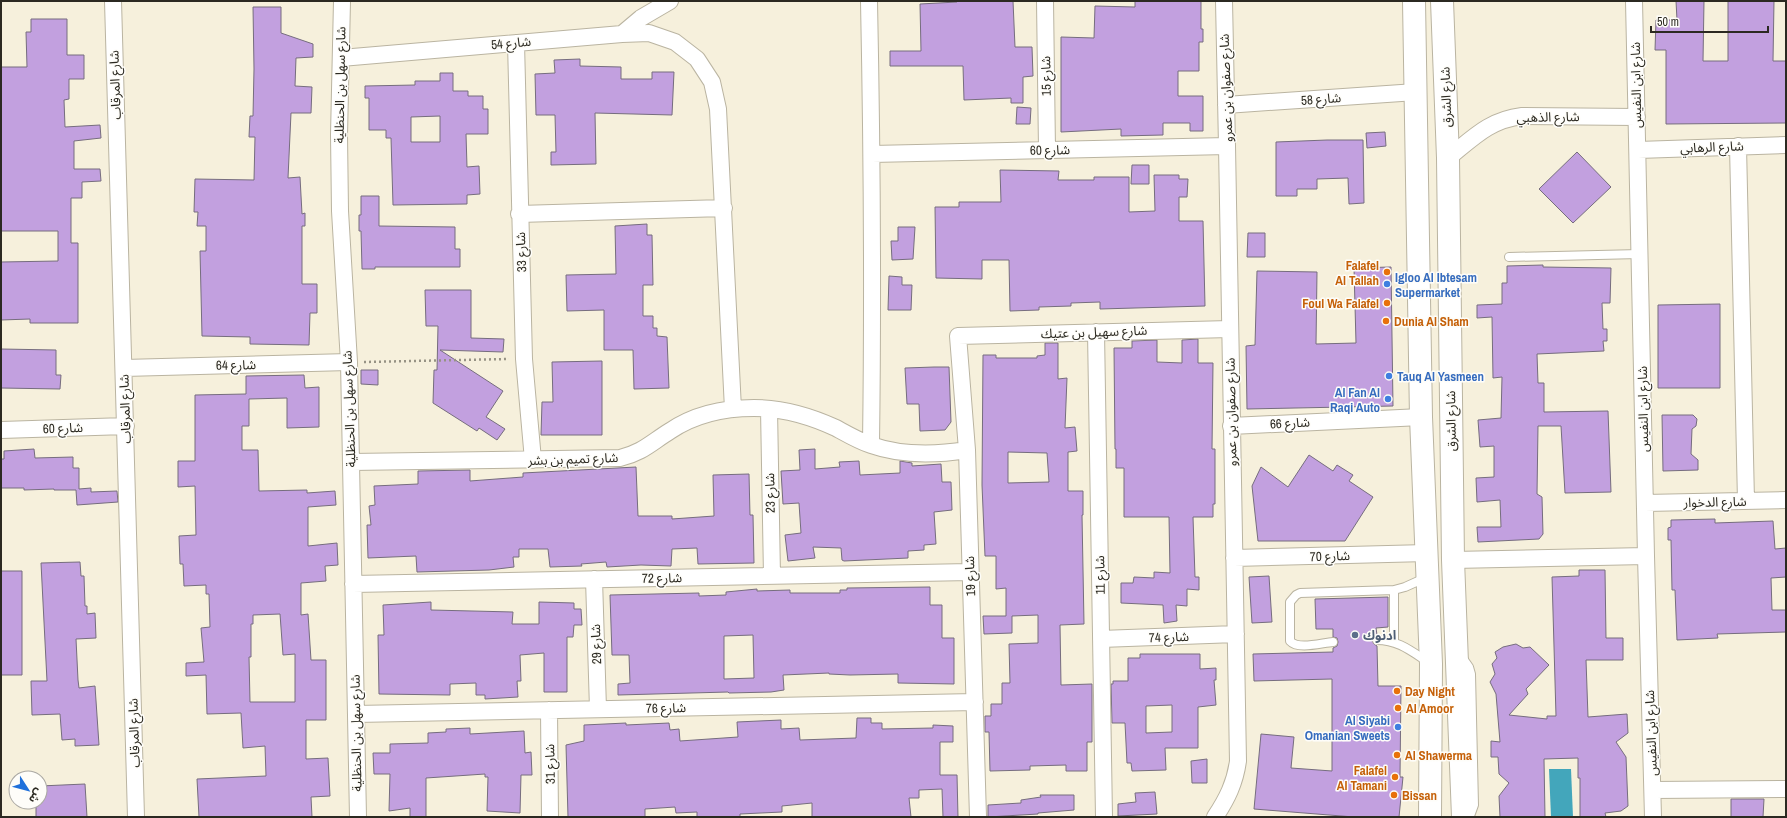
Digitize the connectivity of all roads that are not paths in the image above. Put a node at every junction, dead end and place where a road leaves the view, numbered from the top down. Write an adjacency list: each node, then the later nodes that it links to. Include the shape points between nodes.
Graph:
1 (113, 1): 32 (street, شارع المرقاب)
2 (342, 1): 12 (street, شارع سهل بن الحنظلية)
3 (670, 1): 10 (street, via 641,18)
4 (869, 1): 22 (street)
5 (1045, 1): 20 (street, شارع 15)
6 (1224, 1): 14 (street, شارع صفوان بن عمرو)
7 (1414, 1): 13 (main road)
8 (1442, 1): 16 (main road, شارع الشرق)
9 (1634, 1): 15 (street, شارع ابن النفيس)
10 (622, 34): 11 (street, شارع 54); 24 (street, شارع 54, via 649,33 675,42 697,59 712,82 718,109)
11 (516, 43): 12 (street, شارع 54); 25 (street, شارع 33)
12 (341, 58): 31 (street, شارع سهل بن الحنظلية, via 340,211)
13 (1416, 92): 14 (street, شارع 58); 16 (main road, via 1428,135 1440,141); 35 (main road)
14 (1226, 105): 18 (street, شارع صفوان بن عمرو)
15 (1637, 116): 21 (street, شارع ابن النفيس); 23 (street, شارع الذهبي, via 1506,118 1491,124)
16 (1447, 132): 23 (main road, شارع الشرق)
17 (1786, 145): 19 (street, شارع الرهابي)
18 (1228, 146): 20 (street, شارع 60); 28 (street, شارع صفوان بن عمرو)
19 (1738, 146): 21 (street, شارع الرهابي); 44 (street)
20 (1047, 150): 22 (street, شارع 60)
21 (1638, 150): 26 (street, شارع ابن النفيس)
22 (872, 154): 39 (street)
23 (1448, 158): 49 (main road, شارع الشرق)
24 (724, 208): 25 (street); 33 (street, شارع 54)
25 (519, 214): 41 (street, شارع 33, via 524,359)
26 (1640, 254): 27 (lane); 45 (street, شارع ابن النفيس)
27 (1509, 257)
28 (1230, 329): 29 (street, شارع سهيل بن عتيك); 37 (street, شارع صفوان بن عمرو)
29 (1096, 332): 30 (street, شارع سهيل بن عتيك); 57 (street, شارع 11)
30 (958, 336): 40 (street, شارع 19)
31 (349, 362): 32 (street, شارع 64); 42 (street, شارع سهل بن الحنظلية)
32 (124, 368): 36 (street, شارع المرقاب)
33 (733, 409): 34 (street, شارع تميم بن بشر); 41 (street, شارع تميم بن بشر, via 694,418 630,456 610,460)
34 (769, 409): 39 (street, شارع تميم بن بشر, via 796,413 816,420); 51 (street, شارع 23)
35 (1422, 417): 37 (street, شارع 66); 46 (main road)
36 (126, 426): 38 (street, شارع 60); 70 (street, شارع المرقاب)
37 (1231, 426): 48 (street, شارع صفوان بن عمرو)
38 (1, 430)
39 (871, 445): 40 (street, شارع تميم بن بشر, via 889,450 928,454)
40 (967, 450): 50 (street, شارع 19)
41 (532, 460): 42 (street, شارع تميم بن بشر)
42 (351, 462): 54 (street, شارع سهل بن الحنظلية)
43 (1786, 500): 44 (street, شارع الدخوار)
44 (1746, 501): 45 (street, شارع الدخوار)
45 (1645, 503): 47 (street, شارع ابن النفيس)
46 (1427, 553): 48 (street, شارع 70); 52 (main road)
47 (1646, 556): 49 (street); 68 (street, شارع ابن النفيس)
48 (1234, 558): 56 (street, شارع صفوان بن عمرو)
49 (1453, 560): 61 (main road, شارع الشرق)
50 (970, 572): 51 (street, شارع 72); 63 (street, شارع 19)
51 (772, 576): 53 (street, شارع 72)
52 (1428, 576): 55 (lane); 62 (main road)
53 (594, 579): 54 (street, شارع 72); 64 (street, شارع 29)
54 (353, 584): 66 (street, شارع سهل بن الحنظلية)
55 (1394, 590): 59 (lane, via 1300,593 1292,598 1289,606 1290,641 1296,645); 60 (lane)
56 (1236, 634): 57 (street, شارع 74); 75 (street, شارع صفوان بن عمرو, via 1237,767 1230,794)
57 (1101, 639): 74 (street, شارع 11)
58 (1377, 640): 60 (lane)
59 (1333, 642)
60 (1394, 642): 62 (lane)
61 (1455, 648): 76 (main road, شارع الشرق); 77 (lane, via 1471,674 1474,805)
62 (1431, 664): 69 (main road)
63 (975, 702): 64 (street, شارع 76); 73 (street, شارع 19)
64 (598, 709): 65 (street, شارع 76)
65 (549, 710): 66 (street, شارع 76); 72 (street, شارع 31)
66 (356, 714): 71 (street, شارع سهل بن الحنظلية)
67 (1786, 789): 68 (street)
68 (1653, 790): 78 (street, شارع ابن النفيس)
69 (1430, 816)
70 (136, 817)
71 (358, 817)
72 (550, 817)
73 (978, 817)
74 (1104, 817)
75 (1215, 817)
76 (1463, 817)
77 (1470, 817)
78 (1653, 817)

